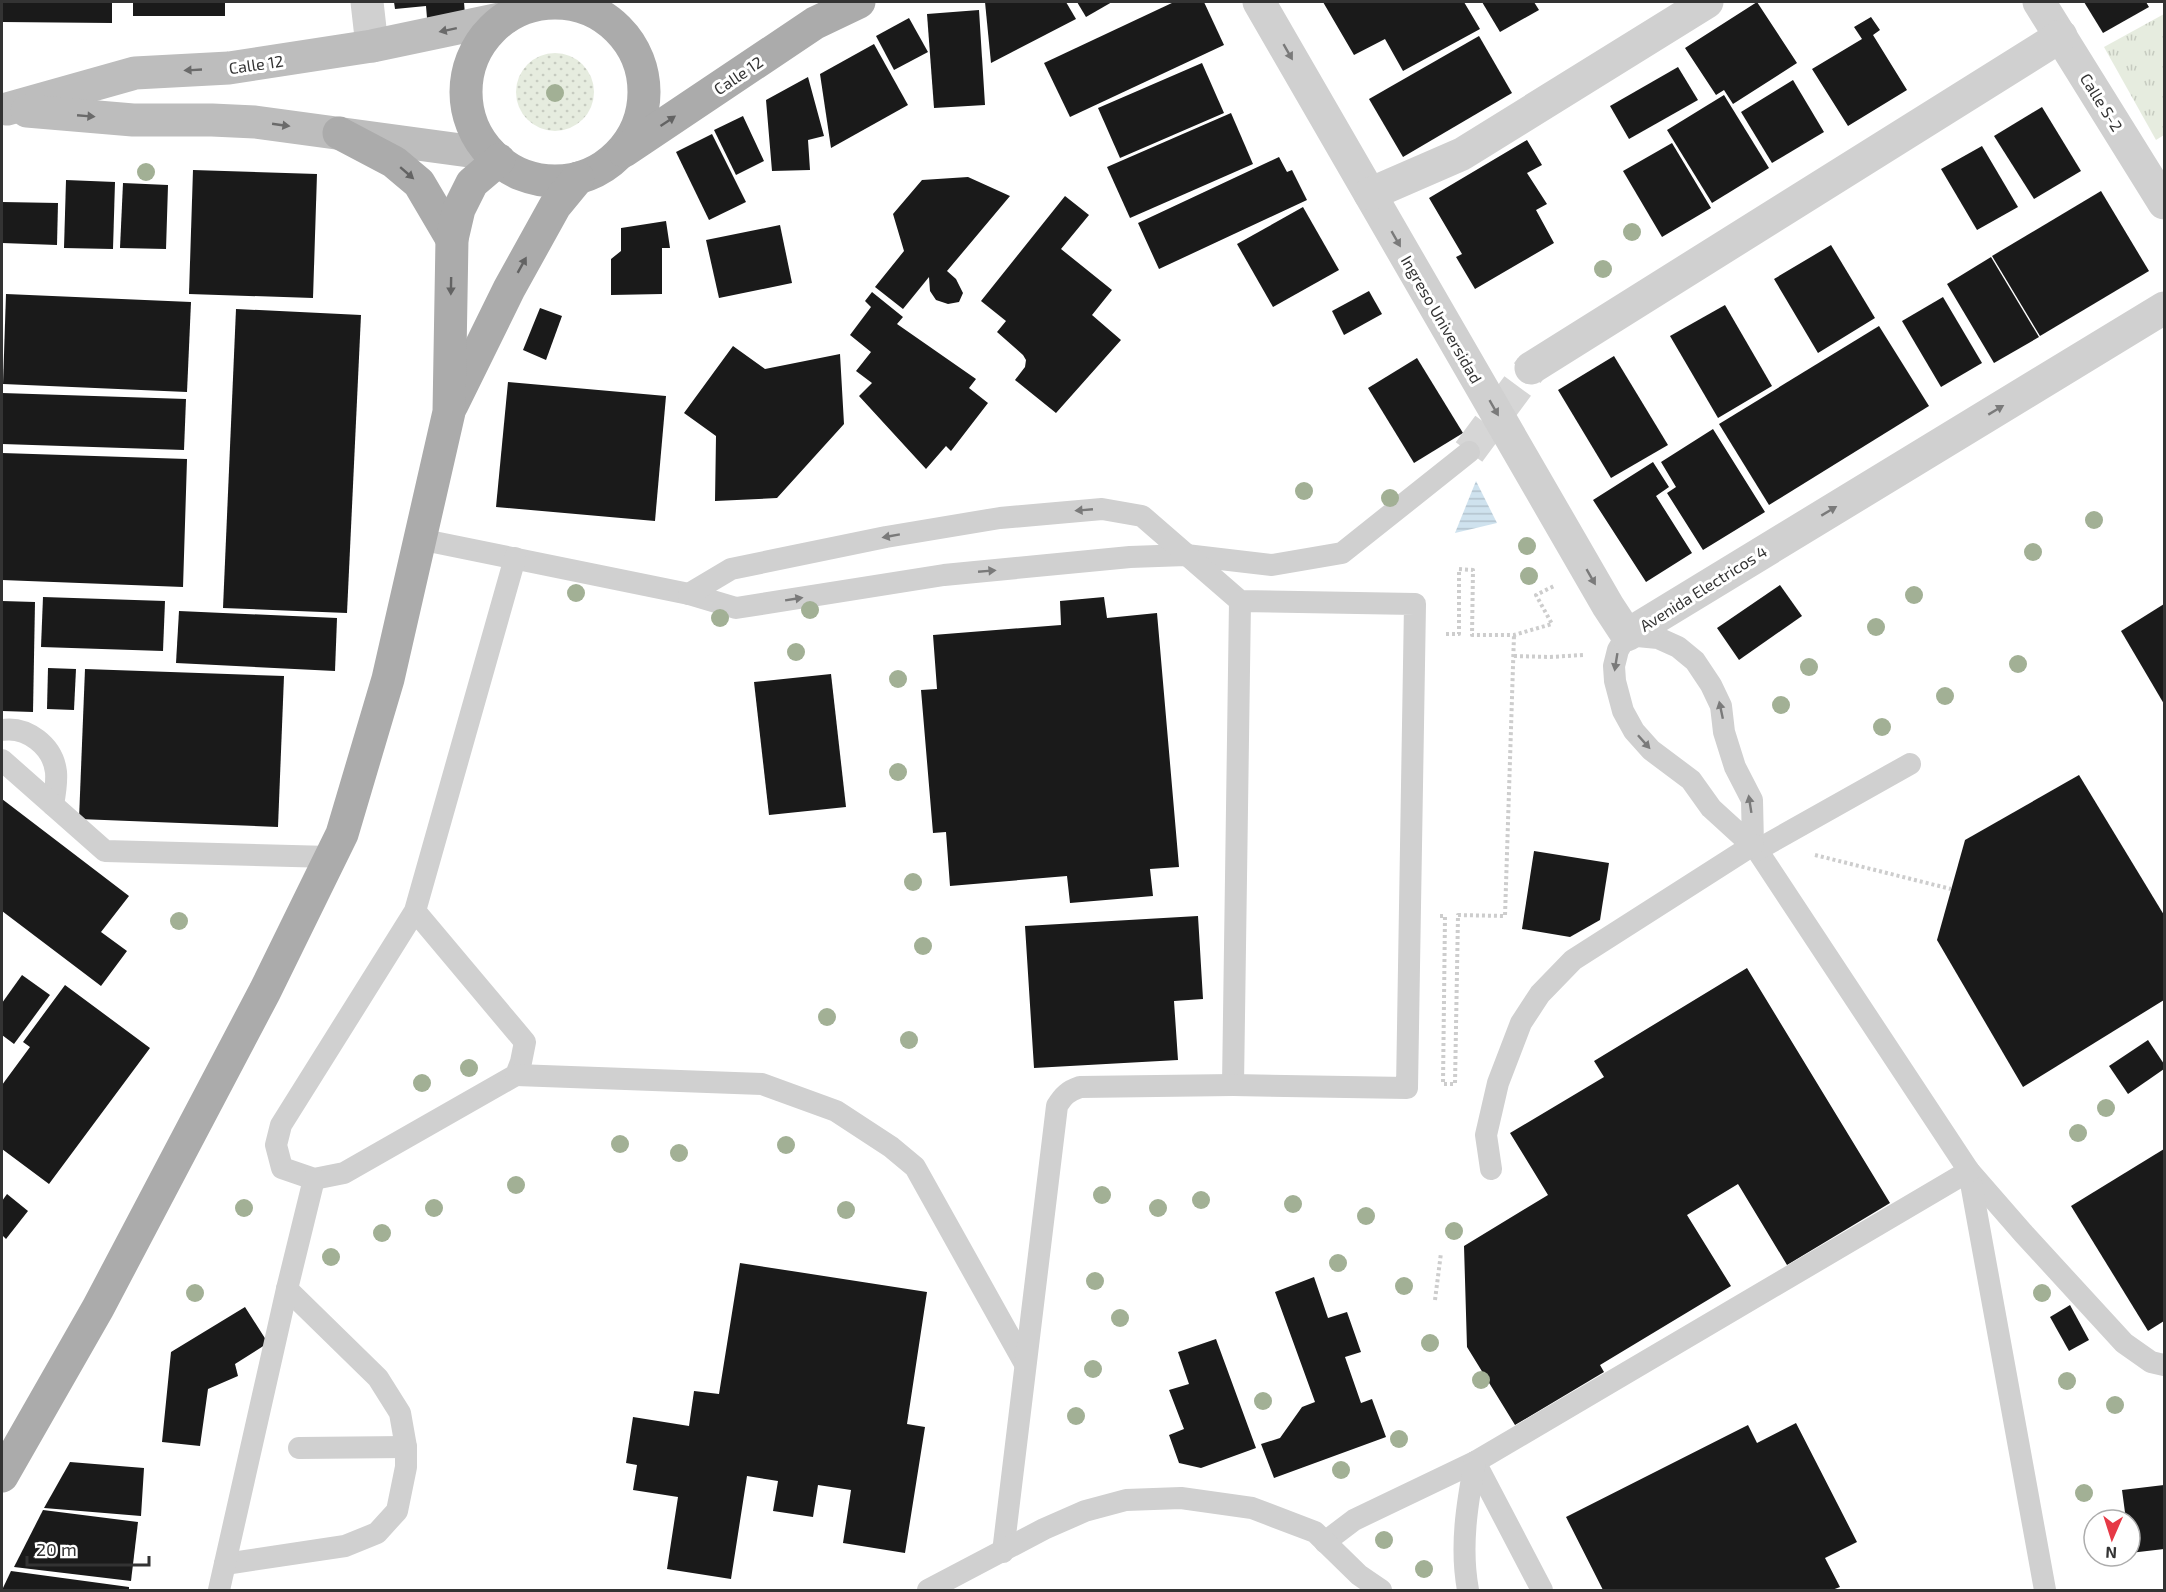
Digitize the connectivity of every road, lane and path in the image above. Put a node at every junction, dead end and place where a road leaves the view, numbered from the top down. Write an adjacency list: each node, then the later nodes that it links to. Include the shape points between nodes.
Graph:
1 (367, 2): 9 (street)
2 (860, 2): 12 (main road, Calle 12, one-way to 2, via 815,23)
3 (1259, 2): 16 (street, Ingreso Universidad, one-way to 16)
4 (1707, 2): 16 (street, via 1462,154)
5 (2039, 2): 8 (street, Calle S-2)
6 (590, 3): 7 (main road, via 528,7); 12 (main road, via 622,33 637,56 644,81 644,107 635,132)
7 (505, 18): 9 (main road, Calle 12, one-way to 9); 13 (main road, via 485,35 472,57 465,83 467,108 476,133)
8 (2061, 36): 14 (street, Calle S-2); 20 (street)
9 (372, 46): 10 (main road, Calle 12, one-way to 10, via 229,68 135,73)
10 (4, 109): 11 (main road, Calle 12, one-way to 11, via 134,120 255,122)
11 (339, 133): 13 (main road, Calle 12); 18 (main road, one-way to 18, via 394,162 419,183)
12 (620, 154): 15 (main road, via 600,169)
13 (495, 157): 15 (main road, via 531,177); 18 (main road, via 472,183 459,209)
14 (2156, 170): 17 (street, Calle S-2)
15 (578, 178): 21 (main road, one-way to 15, via 508,289 555,206)
16 (1370, 194): 31 (street, Ingreso Universidad, one-way to 31)
17 (2164, 203)
18 (452, 239): 21 (main road, one-way to 21)
19 (2164, 308): 31 (street, Avenida Electricos 4, one-way to 19)
20 (1531, 368)
21 (449, 412): 23 (main road)
22 (1469, 452): 24 (lane, via 1342,553 1272,565)
23 (419, 539): 25 (lane); 40 (main road, via 388,679 342,834)
24 (1186, 555): 27 (lane, one-way to 24, via 736,608 944,575); 27 (lane, one-way to 27, via 1142,516 1102,509 1000,518 886,537 731,569); 28 (lane)
25 (515, 558): 27 (lane); 42 (lane)
26 (1555, 585): 30 (path, via 1536,595 1552,624)
27 (689, 594)
28 (1240, 601): 45 (lane); 45 (lane, via 1415,604 1415,616 1407,1088)
29 (1440, 634): 30 (path, via 1459,634 1460,569 1473,570 1472,635)
30 (1514, 635): 33 (path)
31 (1627, 635): 38 (lane, one-way to 38, via 1614,666 1615,681 1623,711 1634,731 1651,750 1691,780 1712,808); 38 (lane, one-way to 31, via 1752,800 1735,767 1724,732 1721,705 1711,685 1695,661 1678,647 1658,638)
32 (1587, 655): 33 (path)
33 (1514, 656): 43 (path, via 1505,916 1458,915 1455,1084 1443,1084 1445,916)
34 (2, 730): 37 (lane, via 26,733 40,741 51,755 56,770)
35 (2, 760): 37 (lane)
36 (1910, 764): 38 (lane)
37 (53, 805): 40 (lane, via 105,851)
38 (1755, 847): 46 (lane, via 1573,960 1540,994 1521,1023 1498,1083 1486,1135); 47 (lane)
39 (1806, 853): 41 (path)
40 (330, 857): 57 (main road, via 265,991 109,1287)
41 (1952, 889)
42 (415, 911): 44 (lane, via 525,1042); 48 (lane, via 281,1125 276,1145 282,1168)
43 (1436, 915)
44 (516, 1075): 48 (lane, via 344,1173); 52 (lane, via 762,1084 836,1111 915,1167)
45 (1233, 1085): 52 (lane, via 1080,1087 1062,1097 1054,1116)
46 (1491, 1169)
47 (1969, 1171): 53 (lane, via 2124,1343 2151,1362); 56 (lane); 66 (lane)
48 (314, 1179): 50 (lane)
49 (1440, 1252): 51 (path)
50 (287, 1289): 54 (lane, via 378,1378 400,1413); 60 (lane)
51 (1435, 1300)
52 (1025, 1364): 59 (lane)
53 (2164, 1365)
54 (406, 1447): 55 (lane); 60 (lane, via 397,1511 376,1533 345,1546)
55 (299, 1448)
56 (1475, 1461): 58 (lane, via 1354,1520); 64 (lane, via 1466,1521 1464,1567); 65 (lane)
57 (2, 1474)
58 (1325, 1542): 59 (lane, via 1315,1532 1252,1508 1181,1498 1126,1500 1085,1511); 63 (lane)
59 (1003, 1552): 61 (lane)
60 (225, 1564): 62 (lane)
61 (933, 1589)
62 (219, 1590)
63 (1381, 1590)
64 (1468, 1590)
65 (1542, 1590)
66 (2045, 1590)

